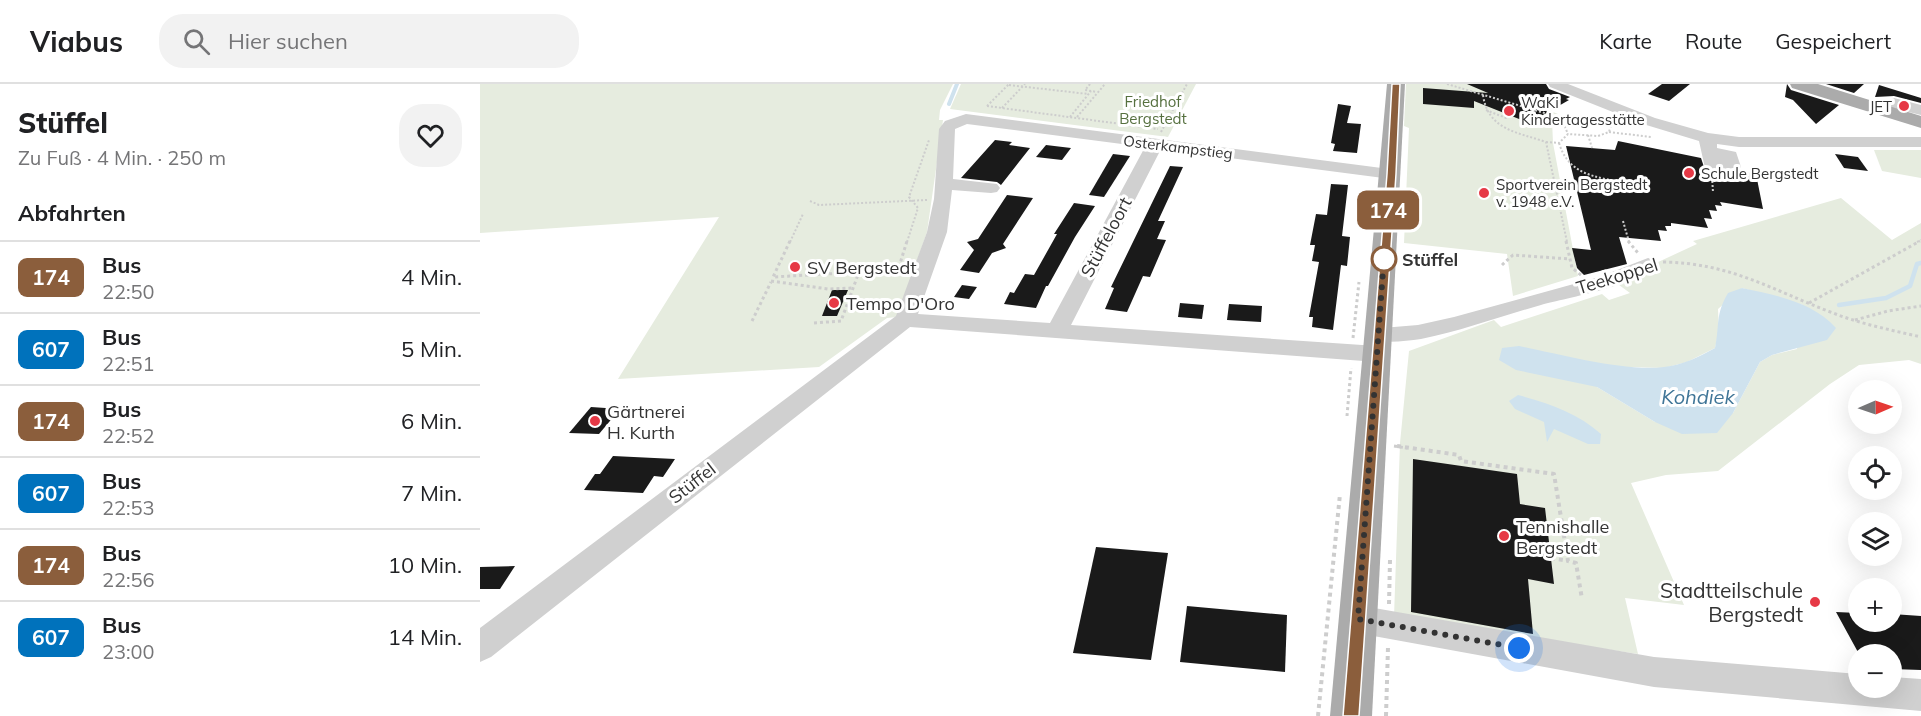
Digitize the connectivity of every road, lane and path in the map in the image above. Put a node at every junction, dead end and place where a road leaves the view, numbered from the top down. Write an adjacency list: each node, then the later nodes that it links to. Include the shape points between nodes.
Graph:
1 (1009, 84): 9 (path); 17 (path, via 987,106)
2 (1090, 84): 10 (path, via 1085,90)
3 (1105, 84): 11 (path)
4 (1187, 84): 30 (path)
5 (1396, 84): 35 (main road)
6 (1447, 84): 12 (path)
7 (1555, 84): 16 (street)
8 (1799, 84): 14 (main road)
9 (1024, 85): 10 (path); 17 (path)
10 (1089, 92): 11 (path); 22 (path)
11 (1099, 92): 23 (path)
12 (1483, 94): 19 (path); 26 (path, via 1561,118)
13 (1619, 94): 16 (street)
14 (1883, 97): 15 (street); 18 (street); 24 (main road)
15 (1921, 101)
16 (1603, 103): 32 (street, via 1708,145)
17 (1002, 108): 22 (path)
18 (1921, 108)
19 (1485, 109): 21 (path, via 1506,118); 31 (path, via 1502,127)
20 (1615, 115): 25 (path)
21 (1511, 116)
22 (1070, 117): 23 (path)
23 (1077, 117): 30 (path)
24 (1921, 122)
25 (1609, 132): 27 (path); 29 (path)
26 (1568, 134): 27 (path); 33 (path)
27 (1588, 135): 34 (path)
28 (930, 136): 42 (path, via 909,197)
29 (1651, 136)
30 (1158, 137): 35 (street, Osterkampstieg); 39 (street, Osterkampstieg, via 966,118 947,129); 59 (street, Stüffeloort)
31 (1546, 142): 33 (path); 46 (path)
32 (1921, 142)
33 (1559, 143): 37 (path, via 1569,166)
34 (1592, 148)
35 (1391, 174): 61 (main road)
36 (1712, 175): 40 (path)
37 (1610, 180)
38 (991, 188): 39 (street, via 955,184)
39 (943, 192): 42 (path); 55 (street, via 937,232)
40 (1713, 192)
41 (810, 201): 42 (path, via 819,205)
42 (913, 201): 49 (path, via 918,208 898,270)
43 (802, 214): 50 (path)
44 (1623, 221): 47 (path, via 1629,243)
45 (1921, 240): 53 (path)
46 (1570, 259): 48 (path, via 1513,255); 51 (path, via 1572,268)
47 (1648, 264): 51 (street, Teekoppel); 53 (path, Teekoppel, via 1708,264)
48 (1502, 265)
49 (859, 272): 50 (path); 52 (path)
50 (772, 279): 52 (path, via 828,289); 56 (path)
51 (1593, 284): 61 (street, Teekoppel)
52 (853, 288): 58 (path, via 841,321)
53 (1809, 303): 57 (path, Teekoppel)
54 (1921, 306): 57 (path)
55 (905, 320): 59 (street); 70 (street, Stüffel)
56 (752, 321)
57 (1853, 321): 60 (path, Teekoppel)
58 (814, 323)
59 (1057, 330): 61 (street)
60 (1921, 337)
61 (1378, 344): 69 (main road)
62 (1349, 388): 63 (path)
63 (1347, 424)
64 (1393, 446): 67 (path, via 1459,455 1461,461 1554,474)
65 (1341, 483): 72 (path)
66 (1551, 558): 67 (path)
67 (1568, 561): 68 (path, via 1576,563)
68 (1582, 599)
69 (1358, 619): 71 (street, via 1654,672); 73 (main road)
70 (480, 647)
71 (1921, 695)
72 (1318, 716)
73 (1351, 716)

